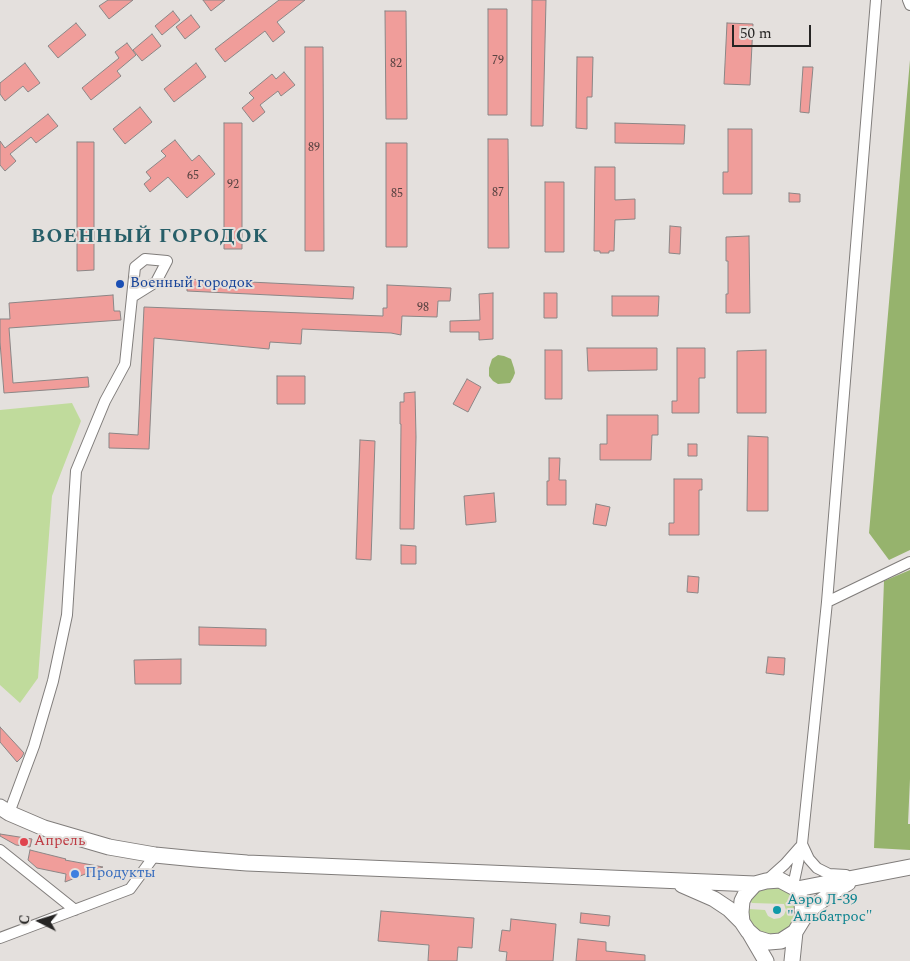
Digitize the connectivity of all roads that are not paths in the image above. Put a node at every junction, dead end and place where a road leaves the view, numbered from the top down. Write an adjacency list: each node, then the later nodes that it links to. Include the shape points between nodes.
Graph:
1 (876, 0): 6 (street)
2 (908, 0): 3 (street)
3 (910, 5)
4 (132, 297): 7 (street, via 125,364 105,402 76,472 67,615 53,681 34,746)
5 (910, 562): 6 (street)
6 (827, 602): 8 (street)
7 (4, 810): 10 (main road, via 44,828 109,847)
8 (802, 844): 12 (street, via 816,868 829,874); 14 (street, via 785,864); 15 (street)
9 (0, 850): 16 (street)
10 (155, 854): 13 (main road, via 247,863); 16 (street, via 130,889)
11 (910, 867): 12 (main road)
12 (861, 876): 15 (main road); 17 (main road, via 836,890)
13 (668, 880): 14 (main road); 18 (main road, via 714,899)
14 (760, 882): 15 (main road, via 780,880); 18 (main road, via 742,902)
15 (795, 888): 17 (main road, via 802,903)
16 (75, 910): 20 (street)
17 (802, 918): 19 (main road)
18 (745, 927): 19 (main road, via 756,938 769,942 781,941); 21 (main road)
19 (795, 932): 22 (main road)
20 (0, 938)
21 (766, 961)
22 (792, 961)

